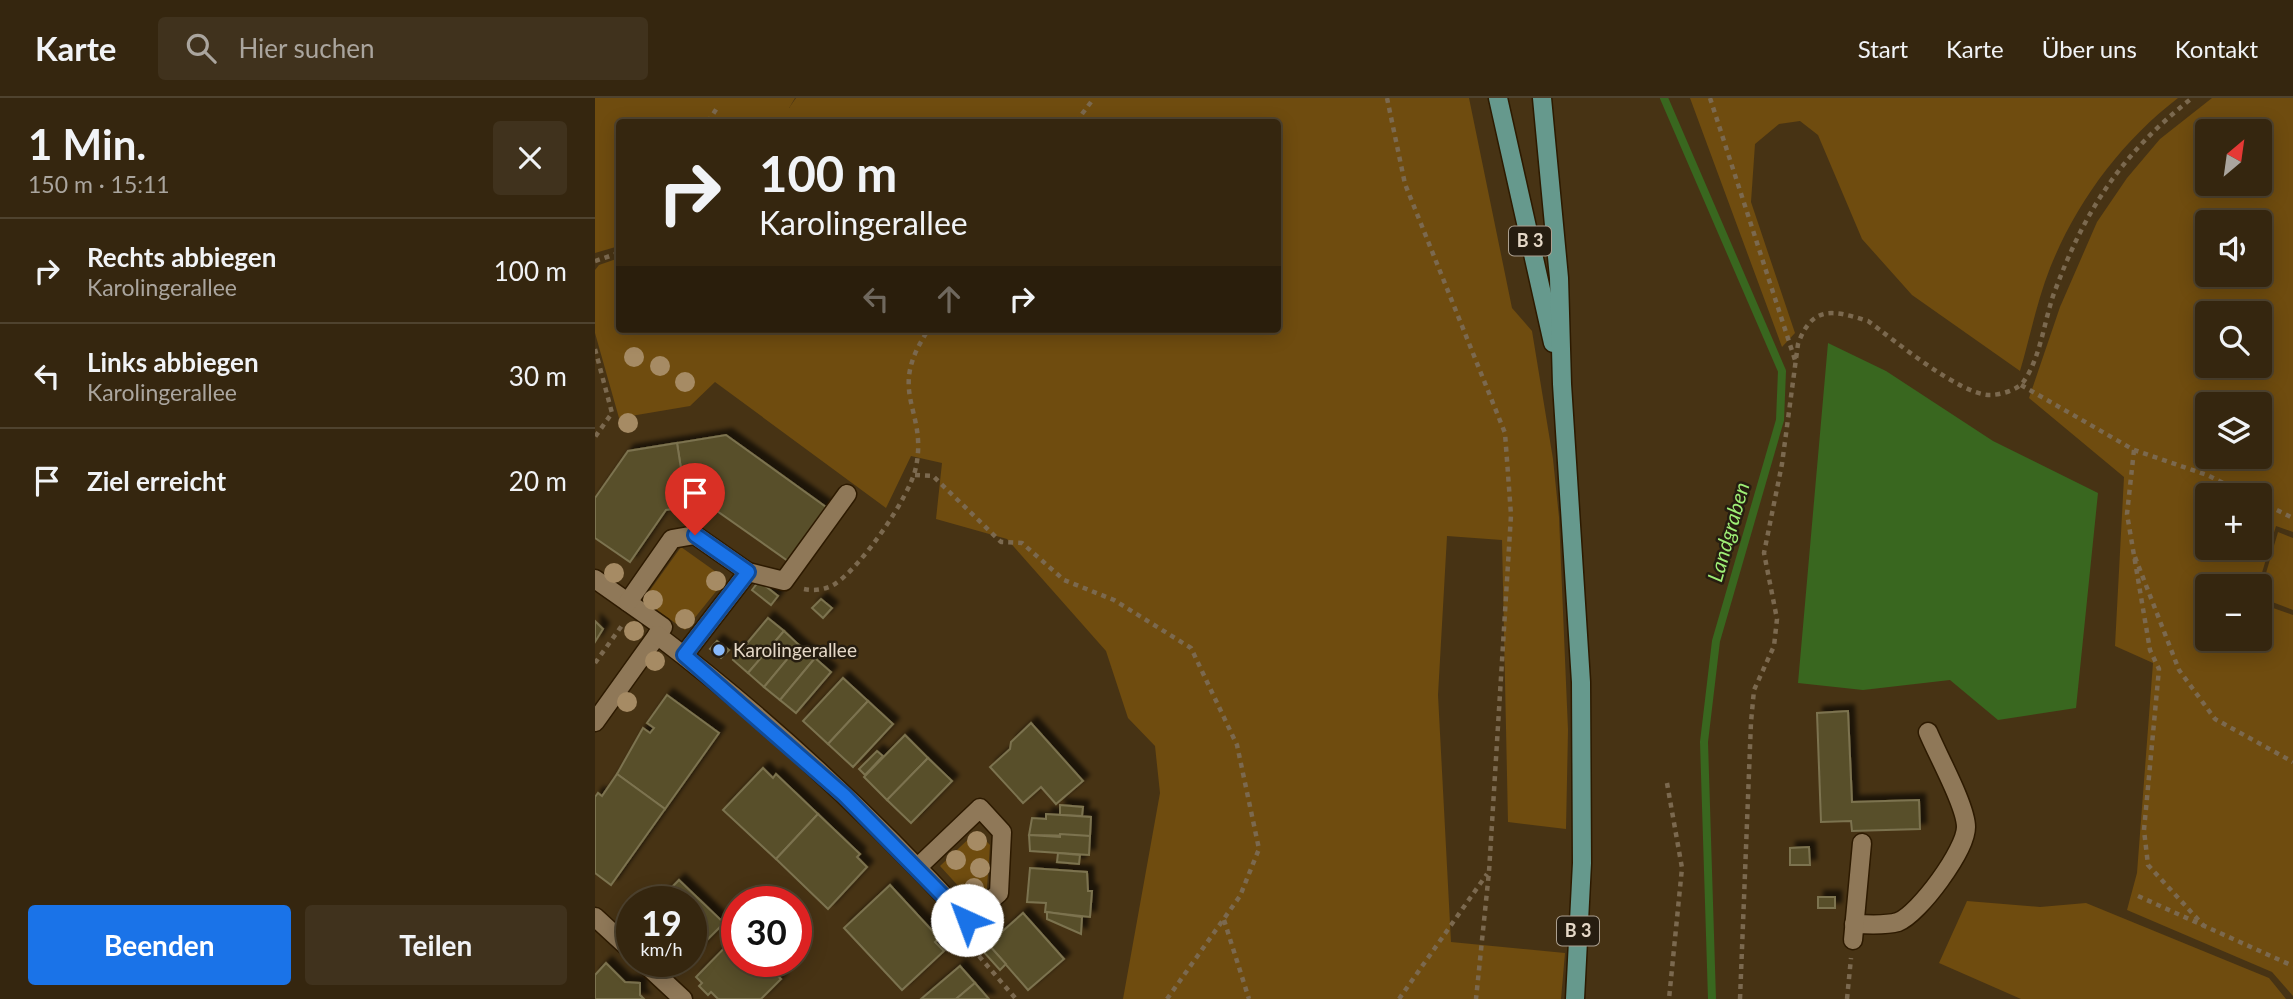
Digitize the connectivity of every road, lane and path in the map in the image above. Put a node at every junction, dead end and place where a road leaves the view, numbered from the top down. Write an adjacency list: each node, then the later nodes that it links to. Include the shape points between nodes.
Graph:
1 (1094, 98): 9 (path)
2 (1387, 98): 38 (path, via 1405,184 1505,433 1511,515)
3 (1498, 98): 15 (main road, B 3)
4 (1542, 98): 15 (main road, B 3, via 1559,278)
5 (1710, 98): 14 (path)
6 (2192, 98): 16 (path, via 2121,164 2088,218 2054,293 2031,369)
7 (717, 108): 8 (path)
8 (710, 119)
9 (1078, 119)
10 (616, 254): 11 (path)
11 (595, 261)
12 (927, 333): 19 (path, via 908,374 918,444)
13 (595, 349): 17 (path, via 612,413)
14 (1796, 364): 16 (path, via 1804,326 1814,316 1831,312 1868,321 1965,389 1993,395); 56 (path, via 1764,553 1777,619 1774,646 1754,691)
15 (1562, 384): 54 (main road, B 3, via 1581,682 1582,863)
16 (2021, 385): 18 (path)
17 (595, 437)
18 (2134, 450): 20 (path); 24 (path, via 2127,514)
19 (915, 475): 27 (path, via 895,512 838,582 808,590); 41 (path, via 933,476 1001,542 1022,543 1064,580 1114,600 1191,648 1237,745 1259,849 1240,896)
20 (2223, 483)
21 (847, 494): 27 (street)
22 (2272, 508): 23 (path)
23 (2293, 519)
24 (2132, 550): 34 (path, via 2179,670 2215,719); 43 (path, via 2150,650 2159,669 2144,830 2148,865)
25 (748, 572): 27 (street); 28 (street, via 695,535 672,539); 30 (street)
26 (595, 579): 28 (street)
27 (783, 581)
28 (631, 604): 29 (street, via 663,627); 31 (path)
29 (657, 635): 30 (street); 32 (street)
30 (684, 655): 37 (street, via 793,748)
31 (595, 663)
32 (595, 722)
33 (1928, 732): 44 (street, via 1963,812 1963,842 1931,891 1904,919)
34 (2293, 762)
35 (1667, 783): 55 (path, via 1682,868)
36 (1863, 843): 44 (street)
37 (918, 867): 42 (street); 42 (street, via 980,808 1002,832 999,893)
38 (1489, 872): 52 (path); 53 (path)
39 (2138, 896): 43 (path)
40 (595, 917): 45 (street)
41 (1224, 919): 50 (path); 51 (path)
42 (967, 920): 49 (path, via 957,930)
43 (2204, 926): 46 (path)
44 (1854, 932): 57 (path)
45 (616, 936)
46 (2293, 966)
47 (659, 977): 48 (street)
48 (683, 999)
49 (1016, 999)
50 (1167, 999)
51 (1249, 999)
52 (1399, 999)
53 (1476, 999)
54 (1575, 999)
55 (1669, 999)
56 (1740, 999)
57 (1847, 999)

